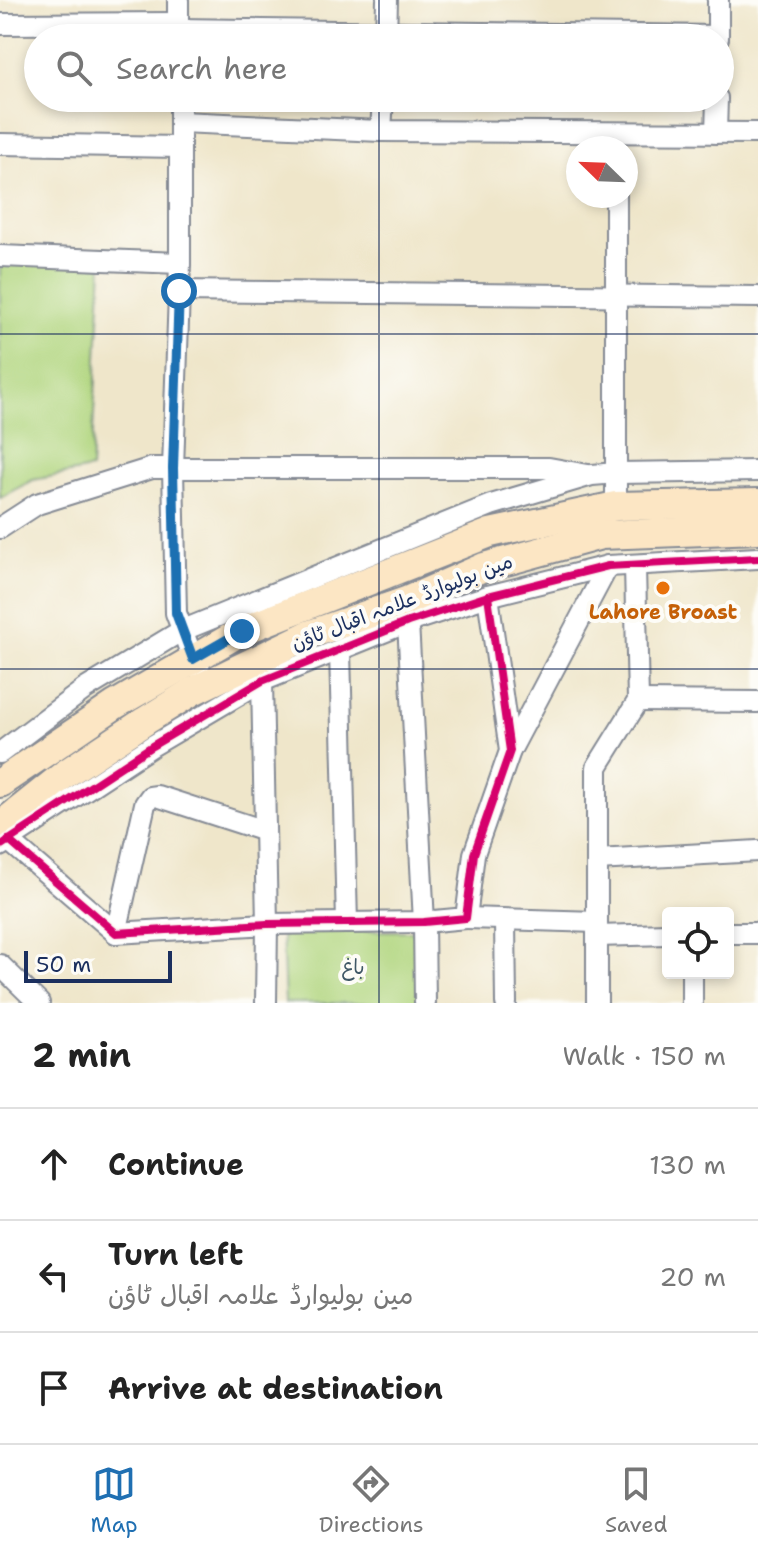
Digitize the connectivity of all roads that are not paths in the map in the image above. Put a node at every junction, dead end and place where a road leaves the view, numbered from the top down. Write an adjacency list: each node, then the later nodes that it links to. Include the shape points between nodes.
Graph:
1 (178, 0): 5 (street)
2 (387, 0): 6 (street)
3 (718, 0): 7 (street)
4 (0, 24): 8 (street)
5 (178, 24)
6 (386, 24)
7 (718, 24)
8 (24, 25)
9 (180, 112): 12 (street)
10 (382, 112): 13 (street)
11 (717, 112): 14 (street)
12 (180, 122): 13 (street); 19 (street)
13 (381, 131): 16 (street)
14 (716, 133): 15 (street); 17 (street)
15 (758, 133)
16 (566, 139)
17 (638, 139)
18 (0, 144): 19 (street)
19 (180, 147): 22 (street)
20 (616, 208): 24 (street)
21 (0, 256): 22 (street)
22 (180, 263): 23 (street)
23 (179, 291): 24 (street); 26 (street)
24 (617, 296): 25 (street); 28 (street)
25 (758, 297)
26 (173, 468): 29 (street, via 549,468); 32 (street, via 152,468 37,504); 39 (street, via 176,613)
27 (758, 471): 28 (street)
28 (617, 473): 29 (street); 31 (street)
29 (592, 475): 39 (street, via 491,505)
30 (758, 503): 31 (main road, مین بولیوارڈ علامہ اقبال ٹاؤن)
31 (616, 506): 41 (main road, مین بولیوارڈ علامہ اقبال ٹاؤن, via 490,533 242,631)
32 (0, 528)
33 (758, 529): 43 (main road, مین بولیوارڈ علامہ اقبال ٹاؤن, via 601,535 484,567 308,635)
34 (758, 558): 36 (street)
35 (608, 566): 36 (street); 37 (street); 46 (street)
36 (635, 566): 44 (street)
37 (488, 596): 38 (street); 46 (street)
38 (408, 622): 40 (street); 55 (street)
39 (181, 631): 41 (street); 47 (street, via 85,689)
40 (340, 651): 42 (street); 56 (street)
41 (193, 659): 43 (street); 48 (main road, مین بولیوارڈ علامہ اقبال ٹاؤن)
42 (262, 681): 49 (street); 50 (street)
43 (210, 683): 50 (main road, مین بولیوارڈ علامہ اقبال ٹاؤن, via 65,774)
44 (638, 701): 45 (street); 52 (street, via 597,767)
45 (758, 702)
46 (510, 751): 53 (street, via 474,854)
47 (0, 753)
48 (0, 783)
49 (265, 831): 57 (street); 59 (street, via 150,797)
50 (3, 837): 59 (street)
51 (758, 851): 52 (street)
52 (597, 860): 58 (street)
53 (466, 918): 54 (street); 55 (street)
54 (505, 921): 58 (street); 68 (street)
55 (424, 922): 56 (street); 67 (street)
56 (347, 923): 57 (street)
57 (267, 924): 59 (street); 66 (street)
58 (597, 929): 62 (street); 69 (street)
59 (116, 933)
60 (734, 933): 61 (street)
61 (758, 933)
62 (662, 934)
63 (0, 965): 65 (street)
64 (692, 979): 70 (street)
65 (39, 1003)
66 (266, 1003)
67 (425, 1003)
68 (506, 1003)
69 (597, 1003)
70 (692, 1003)

